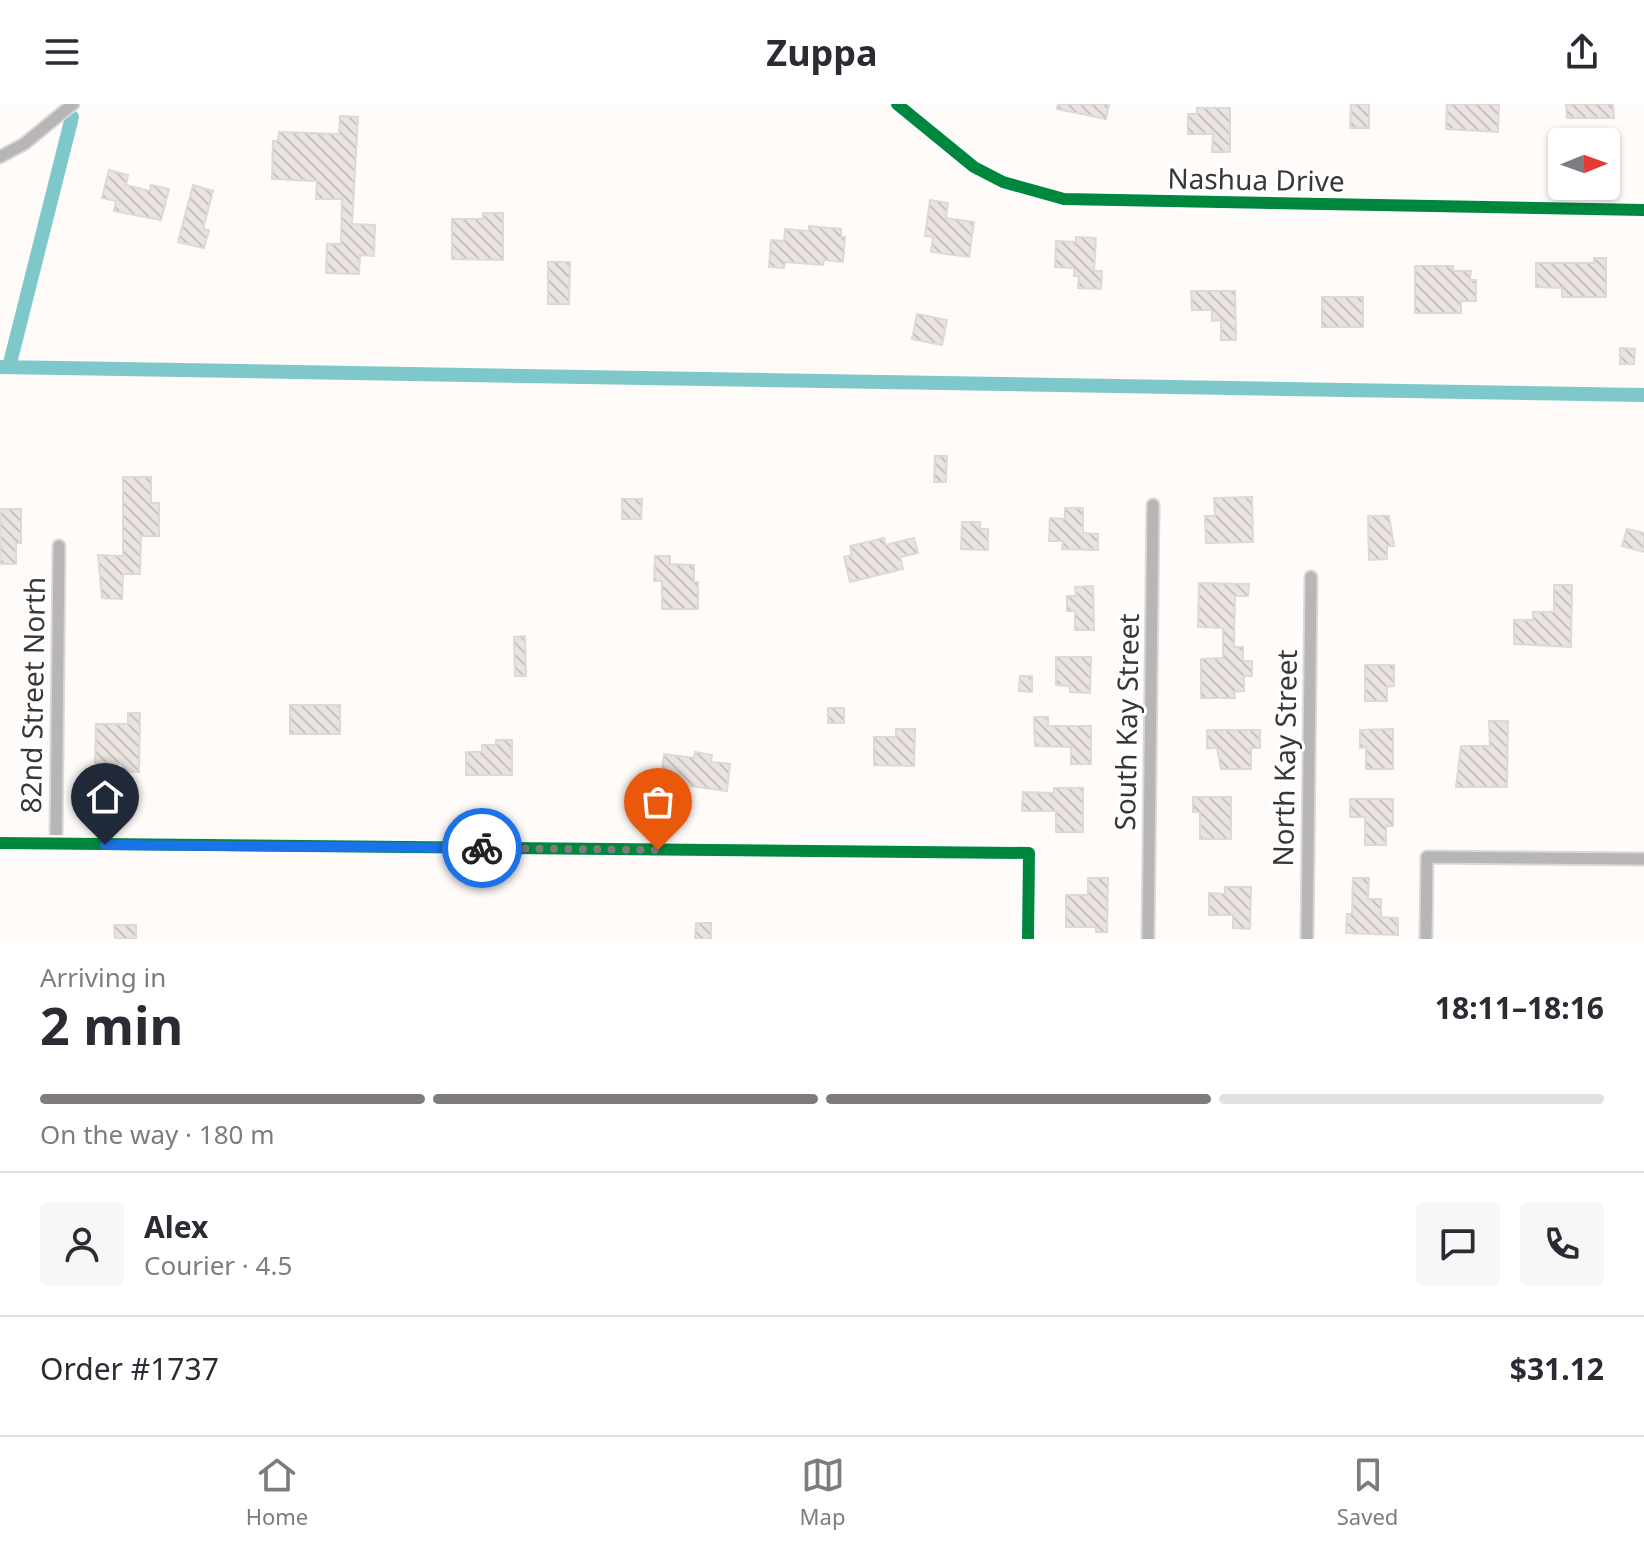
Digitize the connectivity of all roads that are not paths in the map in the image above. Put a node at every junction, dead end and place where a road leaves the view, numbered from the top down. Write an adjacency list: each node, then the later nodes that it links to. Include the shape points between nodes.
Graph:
1 (73, 104): 3 (street)
2 (897, 104): 4 (street, Nashua Drive, via 974,167 1003,182 1064,199)
3 (0, 157)
4 (1644, 210)
5 (1153, 505): 12 (street, South Kay Street)
6 (59, 546): 9 (street, 82nd Street North)
7 (1311, 577): 13 (street, North Kay Street)
8 (0, 843): 9 (street)
9 (56, 844): 11 (street, via 1029,853)
10 (1644, 859): 14 (street, via 1427,857)
11 (1028, 939)
12 (1148, 939)
13 (1307, 939)
14 (1426, 939)

